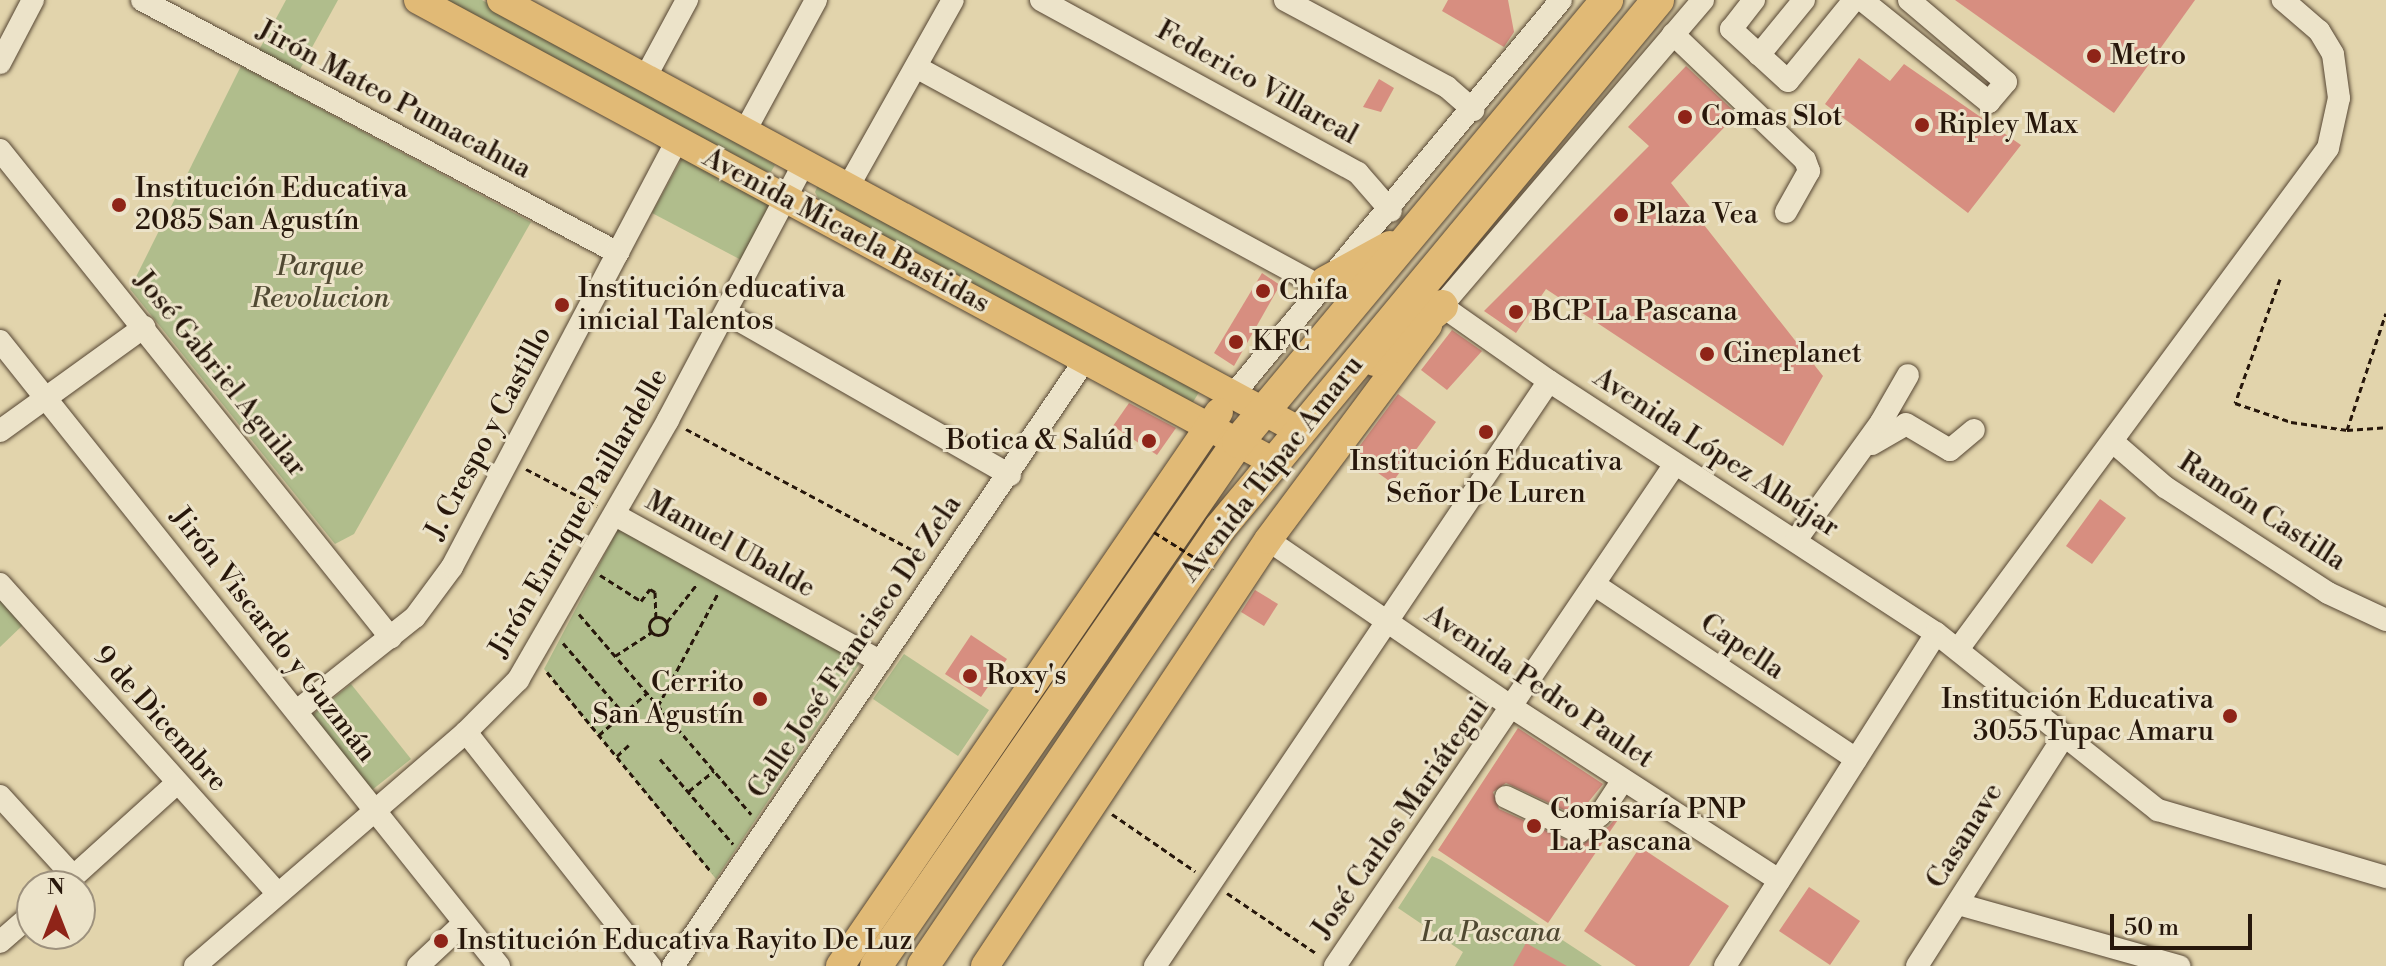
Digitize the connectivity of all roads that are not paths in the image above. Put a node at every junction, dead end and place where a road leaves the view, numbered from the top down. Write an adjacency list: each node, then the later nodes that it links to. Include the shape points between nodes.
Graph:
1 (33, 0): 23 (street)
2 (142, 0): 35 (street, Jirón Mateo Pumacahua)
3 (418, 0): 28 (main road, Avenida Micaela Bastidas)
4 (501, 0): 20 (main road, Avenida Micaela Bastidas)
5 (687, 0): 25 (street)
6 (816, 0): 27 (street)
7 (953, 0): 24 (street)
8 (1041, 0): 34 (street, Federico Villareal, via 1358,173)
9 (1285, 0): 26 (street, via 1447,87)
10 (1607, 0): 34 (highway, Avenida Túpac Amaru)
11 (1658, 0): 46 (highway, Avenida Túpac Amaru)
12 (1703, 0): 21 (street, Avenida Túpac Amaru)
13 (1754, 0): 22 (street, via 1731,29)
14 (1804, 0): 22 (street)
15 (1854, 0): 22 (street, via 1788,81)
16 (1862, 0): 17 (street, via 1989,102 2006,82)
17 (1909, 0)
18 (2283, 0): 53 (street, via 2319,31 2333,54 2337,126 2328,148)
19 (1551, 3): 26 (street, Avenida Túpac Amaru)
20 (541, 9): 25 (main road, Avenida Micaela Bastidas)
21 (1673, 34): 33 (street, via 1805,160 1809,171); 37 (street, Avenida Túpac Amaru)
22 (1759, 55)
23 (0, 63)
24 (916, 67): 31 (street); 36 (street)
25 (645, 78): 27 (main road, Avenida Micaela Bastidas)
26 (1473, 110): 34 (street, Avenida Túpac Amaru)
27 (745, 131): 30 (main road, Avenida Micaela Bastidas)
28 (677, 140): 32 (main road, Avenida Micaela Bastidas); 35 (street, J. Crespo y Castillo)
29 (0, 150): 39 (street, José Gabriel Aguilar)
30 (804, 163): 31 (main road, Avenida Micaela Bastidas); 32 (street, Jirón Enrique Paillardelle)
31 (848, 187): 44 (main road, Avenida Micaela Bastidas)
32 (785, 198): 38 (street, Jirón Enrique Paillardelle); 41 (main road, Avenida Micaela Bastidas)
33 (1786, 212)
34 (1399, 224): 36 (highway); 47 (highway, Avenida Túpac Amaru)
35 (618, 253): 66 (street, J. Crespo y Castillo, via 452,567 415,617)
36 (1324, 284): 44 (street)
37 (1442, 306): 43 (street, Avenida López Albújar); 46 (highway); 59 (main road, Avenida Túpac Amaru)
38 (726, 313): 57 (street); 58 (street, Jirón Enrique Paillardelle)
39 (144, 327): 45 (street); 66 (street, José Gabriel Aguilar)
40 (0, 341): 45 (street, Jirón Viscardo y Guzmán)
41 (1085, 360): 48 (main road, Avenida Micaela Bastidas); 57 (street, Calle José Francisco De Zela)
42 (1908, 375): 54 (street)
43 (1549, 381): 56 (street, Avenida López Albújar); 64 (street)
44 (1233, 395): 47 (main road, Avenida Micaela Bastidas); 48 (main road)
45 (48, 400): 50 (street); 70 (street, Jirón Viscardo y Guzmán)
46 (1319, 405): 51 (highway, Avenida Túpac Amaru)
47 (1262, 411): 51 (main road, Avenida Micaela Bastidas); 52 (highway, Avenida Túpac Amaru)
48 (1208, 426): 52 (main road, Avenida Micaela Bastidas); 93 (main road)
49 (1974, 430): 54 (street, via 1950,450 1916,426 1897,426)
50 (0, 431)
51 (1300, 431): 55 (highway, Avenida Túpac Amaru)
52 (1238, 442): 55 (main road, Avenida Micaela Bastidas); 94 (highway, Avenida Túpac Amaru)
53 (2113, 442): 63 (street, Ramón Castilla, via 2165,487 2328,593); 67 (street)
54 (1856, 458): 60 (street)
55 (1274, 462): 95 (highway, Avenida Túpac Amaru, via 1220,528)
56 (1675, 464): 60 (street, Avenida López Albújar); 62 (street, José Carlos Mariátegui)
57 (1010, 475): 68 (street, Calle José Francisco De Zela)
58 (615, 515): 68 (street, Manuel Ubalde); 71 (street, Jirón Enrique Paillardelle, via 535,656)
59 (1268, 540): 64 (street, Avenida Pedro Paulet); 96 (main road, Avenida Túpac Amaru)
60 (1796, 540): 65 (street, Avenida López Albújar)
61 (0, 584): 75 (street, 9 de Dicembre)
62 (1595, 585): 69 (street, José Carlos Mariátegui); 73 (street, Capella)
63 (2386, 620)
64 (1387, 622): 69 (street, Avenida Pedro Paulet); 97 (street)
65 (1936, 633): 67 (street, Avenida López Albújar); 73 (street)
66 (391, 638): 70 (street, J. Crespo y Castillo)
67 (1959, 648): 72 (street, Avenida López Albújar)
68 (880, 661): 92 (street, Calle José Francisco De Zela)
69 (1513, 708): 74 (street, Avenida Pedro Paulet); 98 (street, José Carlos Mariátegui)
70 (298, 710): 78 (street, Jirón Viscardo y Guzmán)
71 (466, 732): 78 (street, Jirón Enrique Paillardelle); 91 (street)
72 (2063, 738): 81 (street, Avenida López Albújar, via 2158,810); 84 (street, Casanave)
73 (1856, 759): 82 (street)
74 (1623, 780): 77 (street, via 1600,815 1579,832); 82 (street, Avenida Pedro Paulet)
75 (177, 783): 80 (street); 83 (street, 9 de Dicembre)
76 (0, 796): 79 (street)
77 (1506, 797)
78 (374, 811): 83 (street, Jirón Enrique Paillardelle); 85 (street, Jirón Viscardo y Guzmán)
79 (59, 870)
80 (80, 870)
81 (2386, 877)
82 (1779, 880): 99 (street)
83 (277, 893): 88 (street, Jirón Enrique Paillardelle)
84 (1958, 904): 100 (street, Casanave); 101 (street)
85 (464, 923): 89 (street); 90 (street, Jirón Viscardo y Guzmán)
86 (16, 928): 87 (street)
87 (0, 942)
88 (195, 966)
89 (418, 966)
90 (499, 966)
91 (650, 966)
92 (673, 966)
93 (840, 966)
94 (876, 966)
95 (923, 966)
96 (985, 966)
97 (1155, 966)
98 (1335, 966)
99 (1725, 966)
100 (1917, 966)
101 (2179, 966)

